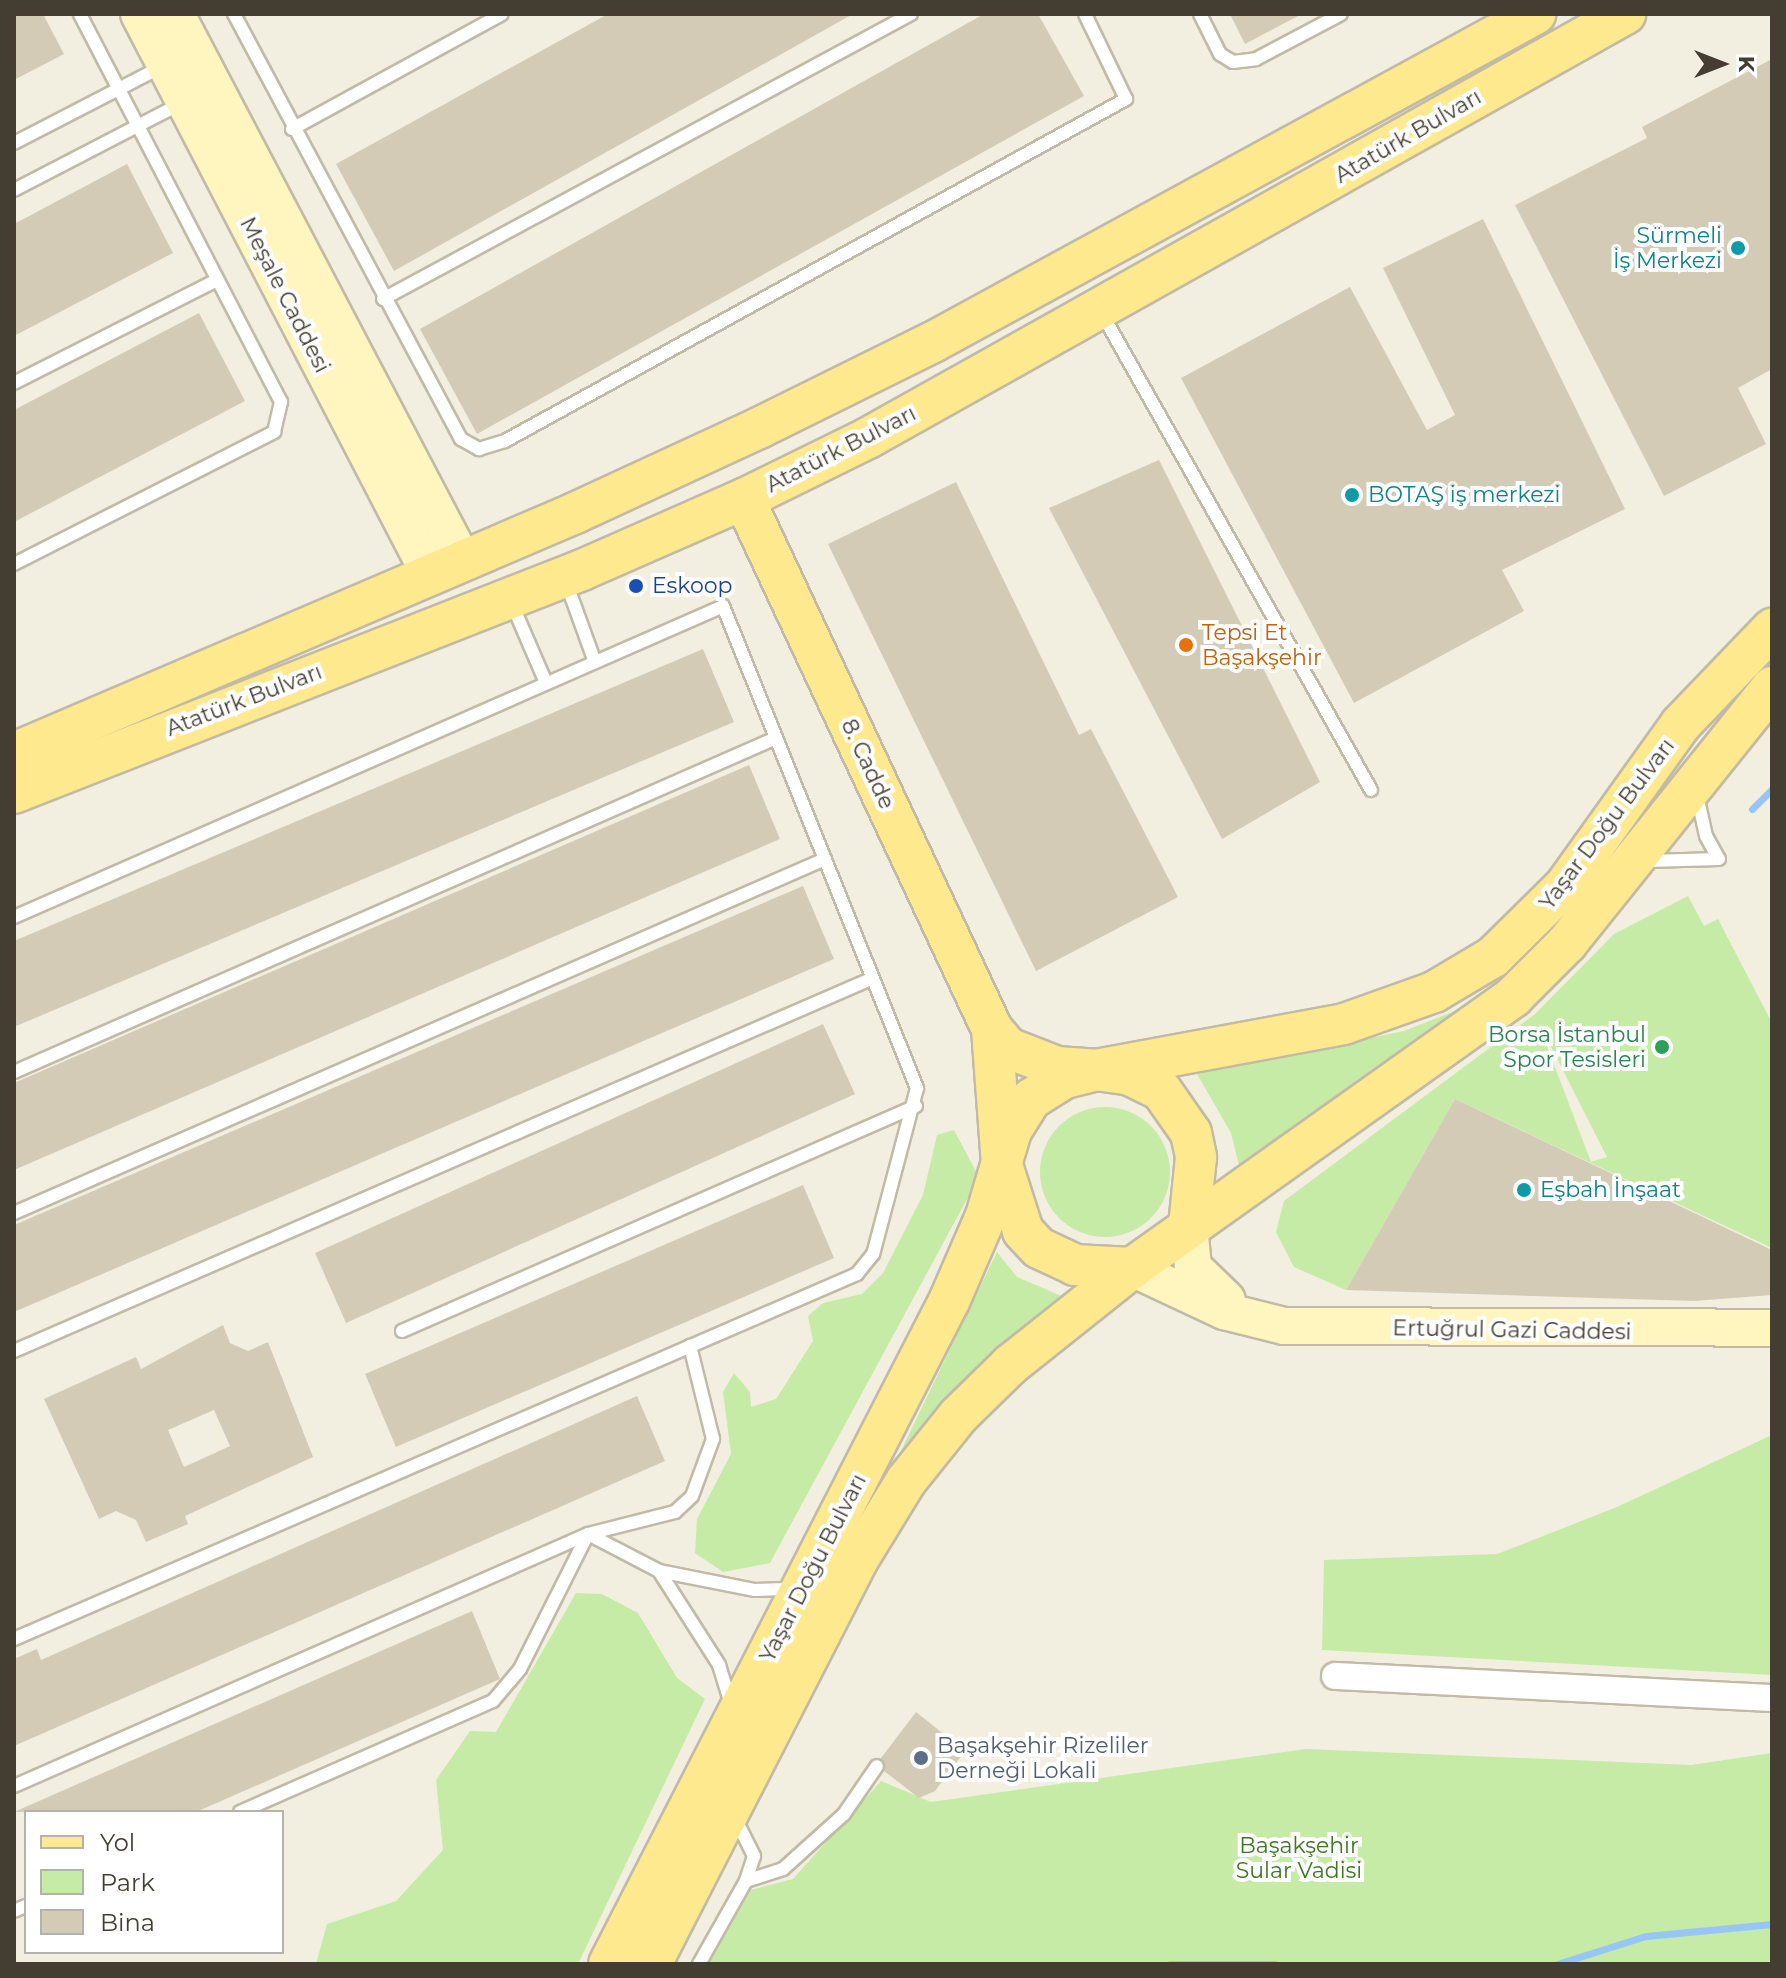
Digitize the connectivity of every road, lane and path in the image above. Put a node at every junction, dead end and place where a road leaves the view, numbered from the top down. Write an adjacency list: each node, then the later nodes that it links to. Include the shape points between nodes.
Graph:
1 (80, 14): 13 (lane)
2 (139, 14): 12 (street, Meşale Caddesi)
3 (176, 14): 12 (street, Meşale Caddesi)
4 (234, 14): 16 (lane)
5 (502, 14): 16 (lane)
6 (911, 14): 20 (lane)
7 (1085, 14): 20 (lane, via 1126,99 505,441 479,449 461,439)
8 (1200, 14): 9 (lane, via 1220,54 1233,62 1256,59)
9 (1341, 14)
10 (1535, 14): 25 (main road, Atatürk Bulvarı, via 933,342)
11 (1625, 14): 21 (main road, Atatürk Bulvarı)
12 (180, 57): 13 (lane); 14 (street, Meşale Caddesi)
13 (119, 89): 15 (lane); 17 (lane)
14 (199, 94): 15 (lane); 25 (street, Meşale Caddesi)
15 (137, 126): 18 (lane); 19 (lane)
16 (292, 129): 20 (lane)
17 (14, 143)
18 (14, 190)
19 (217, 280): 22 (lane); 24 (lane, via 281,402 274,432)
20 (383, 299)
21 (1099, 310): 23 (main road, Atatürk Bulvarı); 37 (lane)
22 (14, 383)
23 (744, 499): 26 (main road, Atatürk Bulvarı); 44 (main road, 8. Cadde)
24 (14, 564)
25 (447, 568): 28 (main road); 35 (main road, Atatürk Bulvarı)
26 (564, 576): 27 (main road, Atatürk Bulvarı); 30 (lane)
27 (509, 598): 28 (main road, Atatürk Bulvarı); 31 (lane)
28 (445, 622): 34 (main road, Atatürk Bulvarı)
29 (1772, 629): 45 (main road, Yaşar Doğu Bulvarı, via 1681,724 1556,896 1493,957 1388,1012)
30 (595, 662): 31 (lane); 33 (lane, via 723,606)
31 (546, 683): 42 (lane)
32 (1772, 687): 36 (main road, Yaşar Doğu Bulvarı)
33 (776, 738): 40 (lane); 46 (lane)
34 (118, 748): 38 (main road, Atatürk Bulvarı); 39 (main road)
35 (14, 753)
36 (1696, 779): 41 (main road, Yaşar Doğu Bulvarı); 41 (lane, via 1699,815 1719,859)
37 (1371, 790)
38 (14, 793)
39 (14, 813)
40 (825, 859): 43 (lane); 49 (lane)
41 (1630, 866): 50 (main road, Yaşar Doğu Bulvarı, via 1513,997)
42 (14, 917)
43 (873, 978): 47 (lane, via 917,1088); 56 (lane)
44 (992, 1029): 45 (main road, Yaşar Doğu Bulvarı, via 1021,1055); 48 (main road)
45 (1096, 1070): 48 (main road, Yaşar Doğu Bulvarı, via 1065,1078 1031,1099 1011,1131); 50 (main road, Yaşar Doğu Bulvarı, via 1149,1082 1178,1110 1196,1157)
46 (14, 1072)
47 (916, 1106): 54 (lane); 55 (lane, via 873,1254 857,1274)
48 (1002, 1165): 51 (main road, Yaşar Doğu Bulvarı, via 1011,1207 1039,1248 1075,1265); 59 (main road, Yaşar Doğu Bulvarı, via 950,1299)
49 (14, 1213)
50 (1189, 1226): 51 (main road, Yaşar Doğu Bulvarı); 52 (street, via 1193,1267)
51 (1132, 1268): 52 (street, Ertuğrul Gazi Caddesi); 67 (main road, Yaşar Doğu Bulvarı, via 1010,1365 958,1416 906,1481 857,1561)
52 (1252, 1322): 53 (street, Ertuğrul Gazi Caddesi, via 1635,1332)
53 (1772, 1328)
54 (402, 1331)
55 (690, 1346): 57 (lane, via 713,1439 692,1496 675,1512); 60 (lane)
56 (14, 1351)
57 (588, 1534): 58 (lane); 65 (lane); 66 (lane, via 520,1669 493,1701)
58 (659, 1571): 59 (lane, via 755,1590); 63 (lane, via 719,1665)
59 (801, 1588): 63 (main road, Yaşar Doğu Bulvarı)
60 (14, 1639)
61 (1335, 1676): 62 (street)
62 (1772, 1698)
63 (736, 1719): 69 (main road, Yaşar Doğu Bulvarı)
64 (877, 1766): 68 (lane, via 844,1814 783,1869)
65 (14, 1786)
66 (245, 1810)
67 (731, 1810): 68 (lane, via 754,1856); 70 (main road, Yaşar Doğu Bulvarı)
68 (746, 1881): 71 (lane)
69 (609, 1964)
70 (651, 1964)
71 (699, 1964)

